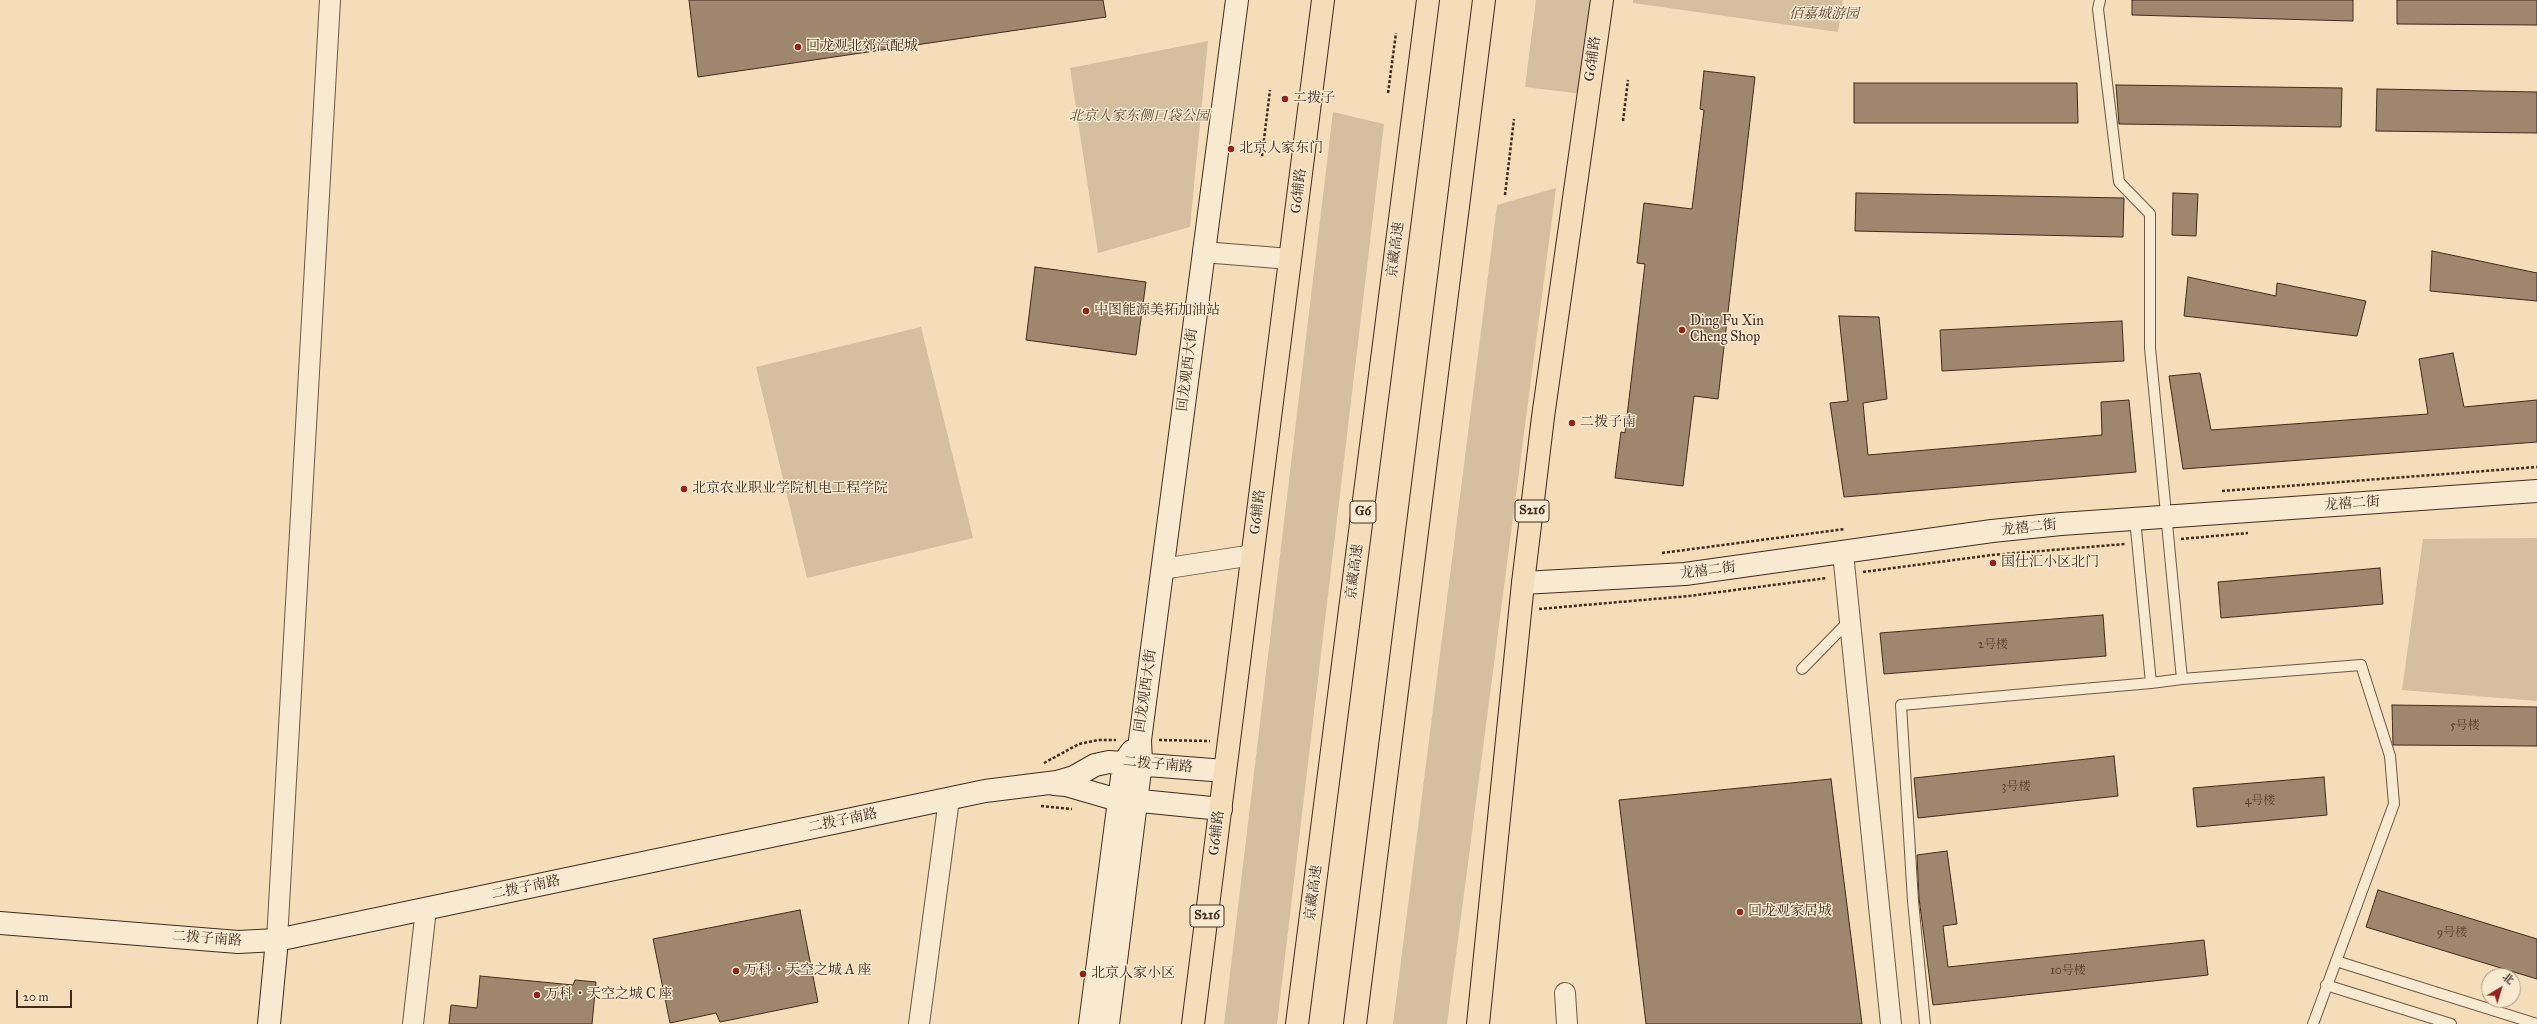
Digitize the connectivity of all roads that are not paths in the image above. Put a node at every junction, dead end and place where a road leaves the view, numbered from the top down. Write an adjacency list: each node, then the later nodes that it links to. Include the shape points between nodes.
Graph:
1 (330, 0): 29 (street)
2 (1237, 0): 8 (street, 回龙观西大街)
3 (1323, 0): 9 (main road, G6辅路 / S216)
4 (1428, 0): 39 (main road, 京藏高速 / G6)
5 (1484, 0): 40 (main road)
6 (1602, 0): 16 (main road, G6辅路 / S216, via 1543,417)
7 (2100, 0): 11 (lane, via 2099,17 2119,182 2150,214 2150,348)
8 (1203, 252): 9 (street); 15 (street, 回龙观西大街)
9 (1290, 259): 14 (main road, G6辅路 / S216)
10 (2537, 492): 11 (street, 龙禧二街)
11 (2167, 517): 12 (street, 龙禧二街); 19 (lane)
12 (2134, 519): 13 (street, 龙禧二街, via 1992,531); 20 (lane)
13 (1843, 553): 16 (street, 龙禧二街, via 1685,574); 17 (street)
14 (1252, 555): 15 (street); 22 (main road, G6辅路 / S216)
15 (1162, 570): 21 (street, 回龙观西大街, via 1140,740)
16 (1532, 583): 41 (main road, G6辅路 / S216)
17 (1850, 620): 18 (lane); 43 (street)
18 (1802, 669)
19 (2182, 679): 20 (lane); 30 (lane, via 2361,665 2390,756 2394,804)
20 (2152, 683): 44 (lane, via 1901,704 1913,901)
21 (1133, 762): 22 (street, 二拨子南路); 23 (street, 二拨子南路, via 1103,763 1066,780); 25 (street, 回龙观西大街)
22 (1225, 771): 26 (main road, G6辅路 / S216)
23 (1047, 784): 24 (street, 二拨子南路, via 1012,787); 25 (street, 二拨子南路, via 1066,785)
24 (949, 799): 27 (street, 二拨子南路); 35 (street)
25 (1128, 799): 26 (street, 二拨子南路); 36 (street, 回龙观西大街); 37 (street, 回龙观西大街)
26 (1221, 809): 38 (main road, G6辅路 / S216)
27 (426, 910): 29 (street, 二拨子南路); 34 (street)
28 (0, 923): 29 (street, 二拨子南路, via 238,942)
29 (277, 940): 33 (street)
30 (2336, 961): 31 (lane); 47 (lane)
31 (2326, 985): 45 (lane); 46 (lane)
32 (1565, 993): 42 (street)
33 (269, 1024)
34 (413, 1024)
35 (919, 1024)
36 (1090, 1024)
37 (1108, 1024)
38 (1193, 1024)
39 (1297, 1024)
40 (1356, 1024)
41 (1478, 1024)
42 (1567, 1024)
43 (1891, 1024)
44 (1925, 1024)
45 (2313, 1024)
46 (2451, 1024)
47 (2537, 1024)

